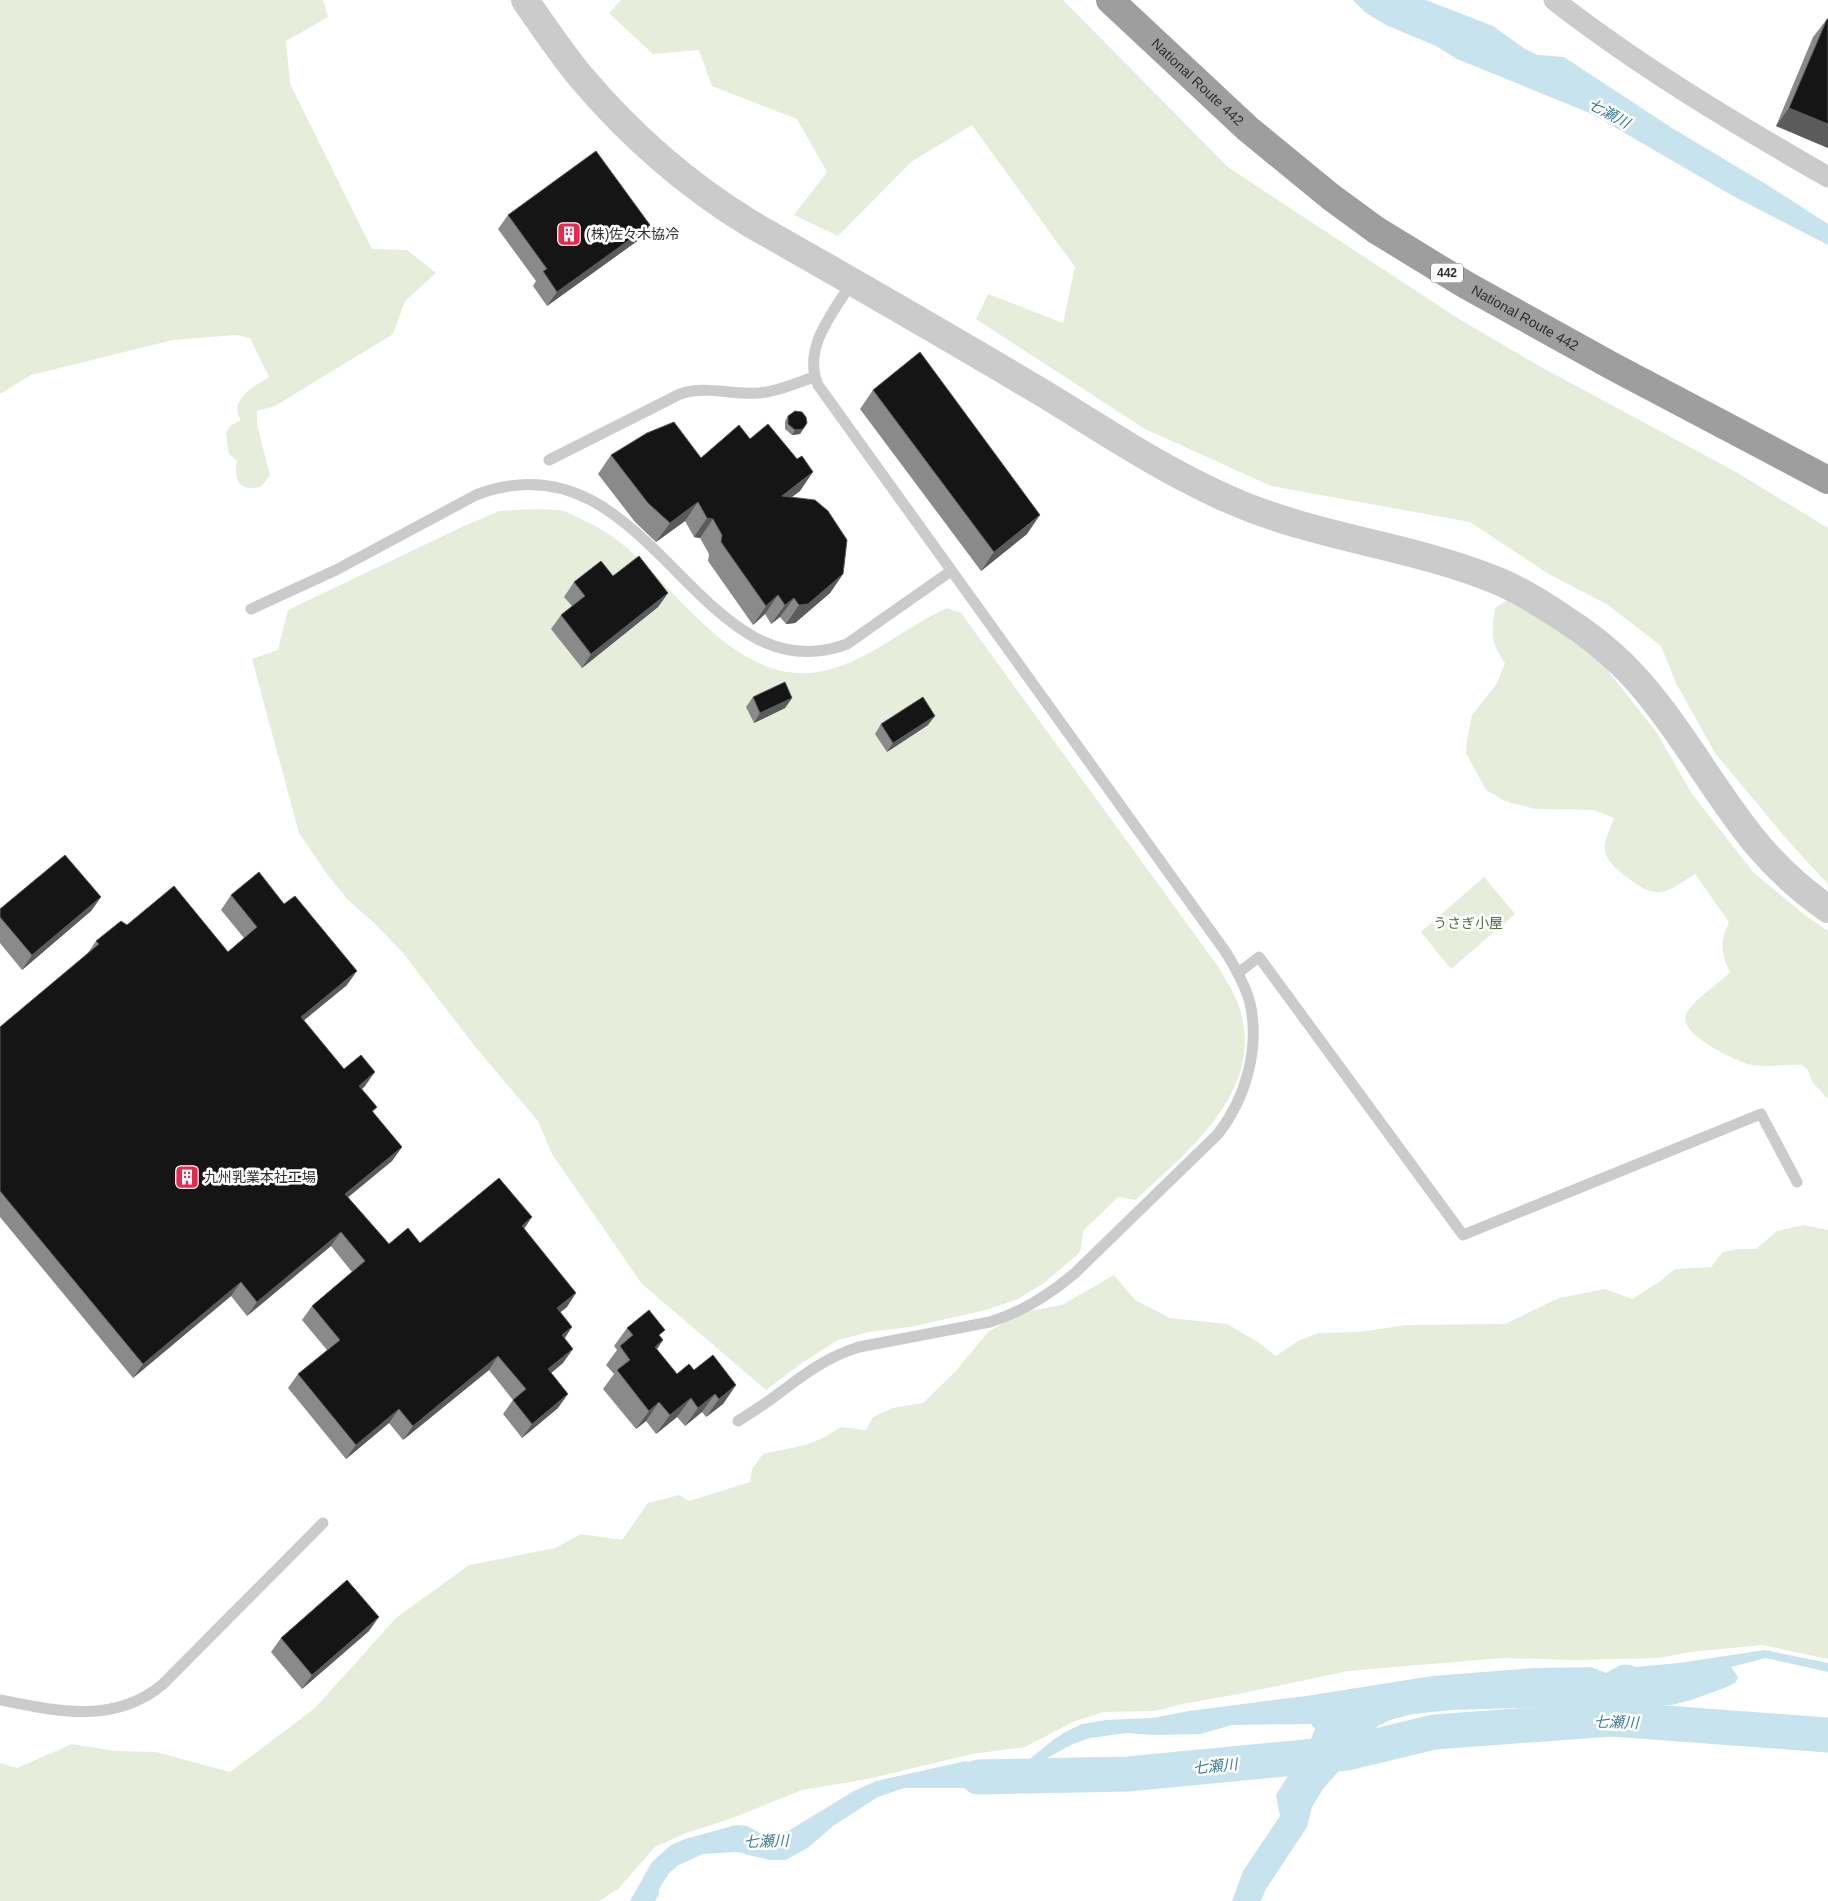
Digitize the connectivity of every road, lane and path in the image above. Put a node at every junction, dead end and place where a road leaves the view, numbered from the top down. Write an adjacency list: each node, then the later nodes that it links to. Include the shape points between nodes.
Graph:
1 (525, 0): 5 (street, via 580,76 640,140 726,208)
2 (1110, 0): 8 (highway, National Route 442 / 442, via 1248,128 1376,230 1466,285 1612,366)
3 (1554, 0): 4 (street, via 1650,68)
4 (1828, 177)
5 (852, 282): 6 (lane, via 815,347); 11 (street, via 1212,492 1288,522 1441,561 1479,574 1552,610 1585,633 1633,675 1660,706 1754,841 1783,873)
6 (814, 377): 7 (lane, via 760,393 687,391); 9 (lane, via 834,410)
7 (549, 460)
8 (1828, 480)
9 (951, 572): 10 (lane, via 847,644 816,652 788,650 761,642 738,629 636,531 603,507 555,486 519,486 492,489 476,495 336,570); 12 (lane)
10 (252, 609)
11 (1828, 909)
12 (1238, 973): 13 (lane, via 1259,957 1463,1235 1761,1114); 14 (lane, via 1252,1014 1252,1046 1242,1095 1231,1116 1218,1134 1075,1273 1035,1304 1010,1316 840,1352)
13 (1797, 1182)
14 (738, 1421)
15 (323, 1523): 16 (lane, via 163,1684 142,1699 86,1712 57,1711)
16 (0, 1700)

